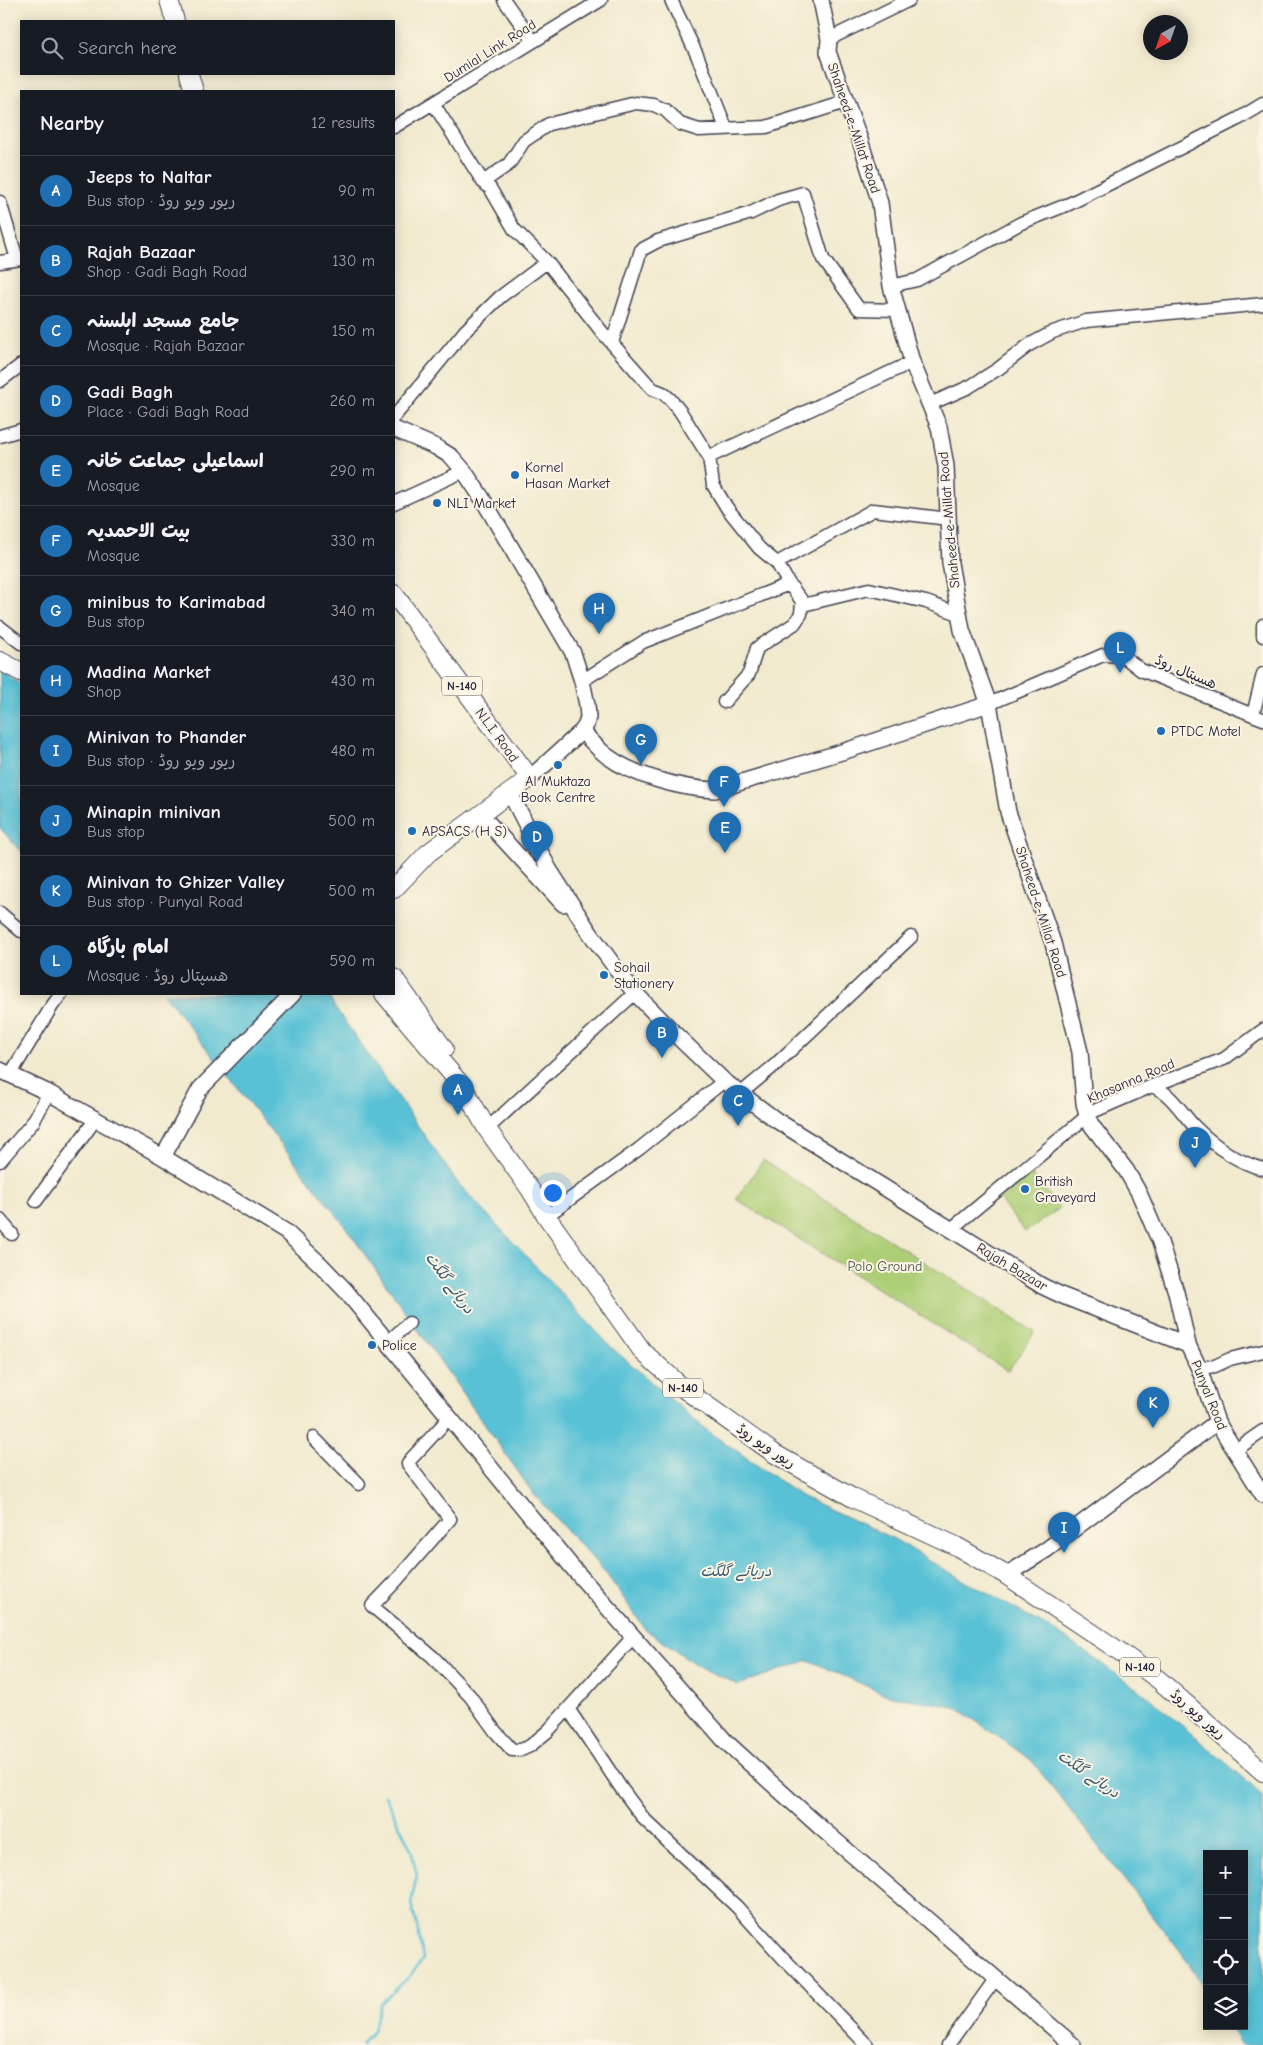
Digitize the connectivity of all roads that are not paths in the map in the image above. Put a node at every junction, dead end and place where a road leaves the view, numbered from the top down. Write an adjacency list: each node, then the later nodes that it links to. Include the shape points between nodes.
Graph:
1 (169, 0): 7 (highway)
2 (504, 0): 9 (street)
3 (601, 0): 9 (street, Dumial Link Road)
4 (671, 0): 16 (street)
5 (821, 0): 8 (main road, Shaheed-e-Millat Road)
6 (909, 0): 8 (street)
7 (174, 20)
8 (829, 38): 12 (main road, Shaheed-e-Millat Road, via 828,52)
9 (533, 42): 13 (street, Dumial Link Road)
10 (189, 75): 11 (highway)
11 (194, 90)
12 (846, 102): 16 (street, via 766,127); 22 (main road, Shaheed-e-Millat Road, via 880,202)
13 (433, 103): 15 (street, Dumial Link Road); 17 (street)
14 (1263, 104): 22 (street, via 1069,204 1021,223 917,280)
15 (395, 126)
16 (726, 128): 17 (street, via 699,130 680,124 654,105 636,103 549,124 524,141 509,164)
17 (483, 182): 21 (street, via 490,188 514,229)
18 (0, 202): 19 (street)
19 (19, 259): 20 (street)
20 (0, 262)
21 (547, 262): 25 (street); 30 (street, via 500,297 465,331)
22 (892, 286): 24 (main road, Shaheed-e-Millat Road)
23 (1263, 304): 29 (street, via 1086,320 1045,336 968,387)
24 (897, 310): 25 (street, via 859,309 824,259 803,193 751,213 658,241 642,250); 26 (main road, Shaheed-e-Millat Road)
25 (612, 343): 34 (street, via 653,389 670,399)
26 (912, 362): 29 (main road, Shaheed-e-Millat Road); 34 (street)
27 (20, 366): 28 (street)
28 (0, 381)
29 (930, 404): 37 (main road, Shaheed-e-Millat Road, via 939,427 946,466)
30 (395, 416)
31 (395, 429): 35 (main road, via 436,447 452,457)
32 (20, 430): 33 (street)
33 (0, 436)
34 (709, 457): 38 (street, via 713,485 726,508 759,548)
35 (464, 471): 36 (street); 50 (main road, via 567,641)
36 (395, 503)
37 (949, 519): 38 (street, via 873,510); 42 (main road, Shaheed-e-Millat Road, via 950,563)
38 (777, 563): 39 (street)
39 (789, 584): 41 (street); 50 (street, via 642,642)
40 (395, 595): 55 (highway, N.L.I. Road / N-140)
41 (802, 605): 42 (street, via 869,589 926,602); 51 (street, via 801,614 794,624 757,648 749,674)
42 (959, 614): 52 (main road, Shaheed-e-Millat Road)
43 (1263, 625): 45 (street)
44 (0, 627): 46 (street)
45 (1263, 636)
46 (20, 641)
47 (0, 660): 48 (highway)
48 (20, 671)
49 (1263, 674): 53 (street)
50 (582, 681): 54 (main road, via 588,717)
51 (724, 702)
52 (989, 704): 53 (street, ھسپتال روڈ, via 1103,655 1123,656 1141,670); 54 (main road, via 715,790 679,785 625,766 608,756); 75 (main road, Shaheed-e-Millat Road, via 1008,812 1053,943 1080,1052)
53 (1258, 717)
54 (582, 731): 55 (main road)
55 (530, 778): 56 (highway)
56 (510, 793): 57 (highway); 58 (main road)
57 (481, 815): 58 (main road); 59 (highway, via 428,854)
58 (544, 873): 64 (main road, Rajah Bazaar)
59 (395, 888)
60 (0, 913): 61 (street)
61 (20, 930)
62 (911, 936): 74 (street)
63 (395, 979): 72 (highway, N-140, via 456,1066)
64 (635, 993): 70 (main road, Rajah Bazaar); 77 (street)
65 (60, 995): 69 (street)
66 (293, 995): 78 (main road, via 206,1080)
67 (385, 995): 72 (highway, ریور ویو روڈ)
68 (1263, 1030): 71 (street, Khasanna Road, via 1224,1059)
69 (5, 1072): 73 (main road)
70 (724, 1081): 74 (main road, Rajah Bazaar); 82 (street)
71 (1152, 1086): 75 (street, Khasanna Road); 80 (street, via 1167,1094 1194,1126 1227,1153)
72 (463, 1087): 77 (highway, ریور ویو روڈ / N-140)
73 (49, 1093): 76 (main road); 79 (street, via 33,1122)
74 (740, 1094): 84 (main road, Rajah Bazaar)
75 (1087, 1116): 84 (street, Khasanna Road); 88 (main road, Shaheed-e-Millat Road, via 1139,1194 1160,1242)
76 (95, 1120): 78 (main road); 81 (street)
77 (487, 1129): 98 (highway, ریور ویو روڈ / N-140, via 644,1352 684,1389 775,1454 853,1498 956,1546)
78 (163, 1157): 87 (main road, via 286,1232 339,1283)
79 (0, 1160)
80 (1263, 1170)
81 (36, 1201)
82 (555, 1210)
83 (0, 1220): 85 (street)
84 (950, 1230): 88 (main road, Rajah Bazaar, via 1042,1286)
85 (12, 1234)
86 (409, 1323): 87 (street)
87 (388, 1342): 91 (main road)
88 (1188, 1345): 90 (main road, Punyal Road)
89 (1263, 1351): 90 (street)
90 (1199, 1368): 92 (main road, Punyal Road)
91 (450, 1417): 99 (main road); 100 (street, via 408,1464 450,1519 372,1606 439,1664 470,1696 512,1750 530,1746)
92 (1217, 1422): 95 (main road, Punyal Road); 98 (main road, via 1046,1550)
93 (1263, 1431): 95 (street)
94 (314, 1438): 96 (street)
95 (1234, 1451): 97 (main road, Punyal Road)
96 (359, 1484)
97 (1263, 1495)
98 (1006, 1576): 101 (highway, ریور ویو روڈ / N-140, via 1159,1680)
99 (633, 1637): 100 (street); 102 (main road, via 750,1765)
100 (569, 1710): 103 (street, via 644,1818 737,1907)
101 (1263, 1772)
102 (996, 1978): 104 (street); 105 (main road)
103 (867, 2045)
104 (948, 2045)
105 (1073, 2045)

